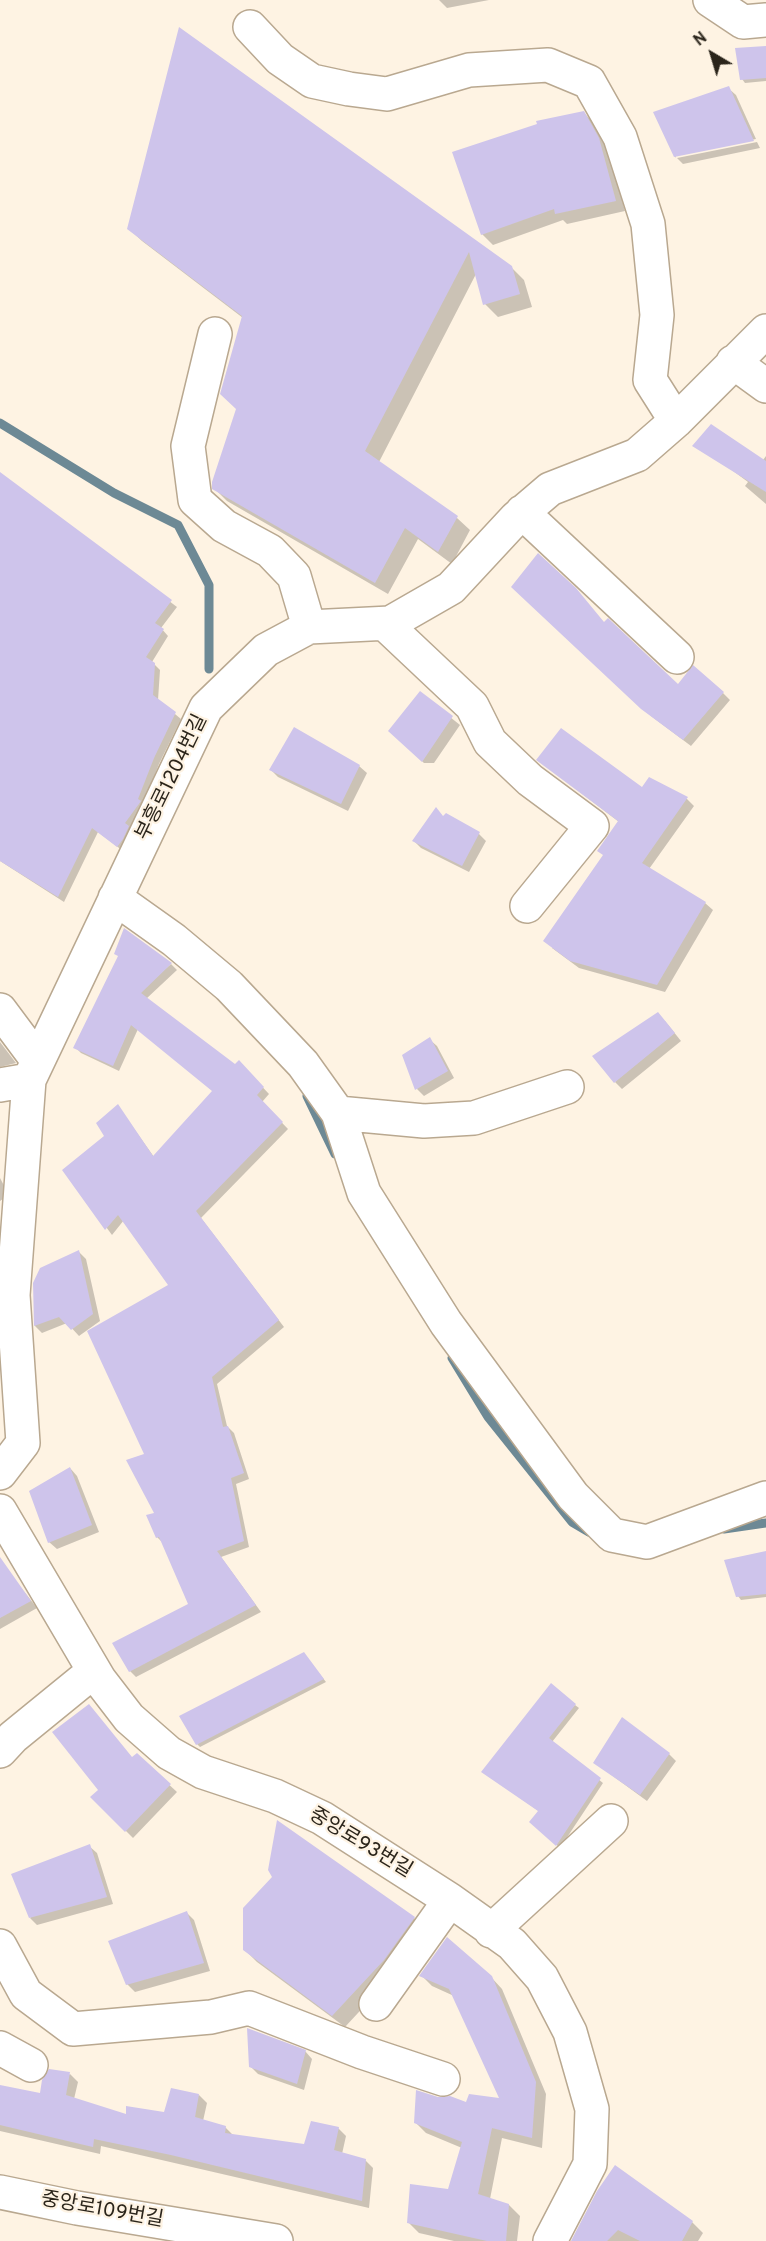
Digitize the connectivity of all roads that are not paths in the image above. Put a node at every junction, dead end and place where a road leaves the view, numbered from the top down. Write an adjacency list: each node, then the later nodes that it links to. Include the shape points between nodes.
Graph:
1 (710, 0): 2 (street, via 743,22)
2 (766, 20)
3 (250, 27): 8 (street, via 280,59 312,81 349,89 387,94 469,70 548,65 589,82 620,136 648,224 657,315 650,380)
4 (766, 331): 6 (street, 부흥로1204번길)
5 (215, 334): 11 (street, via 188,446 195,500 224,526 270,551 294,576)
6 (733, 362): 7 (street); 8 (street, 부흥로1204번길)
7 (766, 386)
8 (676, 421): 9 (street, 부흥로1204번길, via 637,455 550,489)
9 (522, 512): 10 (street, 부흥로1204번길, via 451,588); 12 (street)
10 (385, 624): 11 (street, 부흥로1204번길); 14 (street, via 472,706 490,742 530,780 592,825)
11 (309, 627): 13 (street, 부흥로1204번길, via 266,650 206,708)
12 (676, 657)
13 (115, 898): 16 (street, 부흥로1204번길); 18 (street, via 229,986 303,1064)
14 (527, 906)
15 (0, 1010): 16 (street)
16 (22, 1075): 19 (street, 부흥로1204번길, via 13,1294 23,1443)
17 (567, 1087): 18 (street, via 474,1118 424,1121)
18 (338, 1113): 20 (street, via 364,1193 446,1323 573,1496 612,1535 647,1542)
19 (0, 1473)
20 (766, 1498)
21 (0, 1511): 22 (street, 중앙로93번길)
22 (94, 1671): 23 (street); 25 (street, 중앙로93번길, via 129,1718 169,1753 203,1772 275,1796 322,1818)
23 (0, 1751)
24 (612, 1821): 26 (street)
25 (450, 1900): 26 (street, 중앙로93번길); 28 (street)
26 (491, 1931): 34 (street, 중앙로93번길, via 512,1944 542,1978 570,2032 592,2109 590,2164)
27 (0, 1946): 31 (street, via 26,1994 73,2029 211,2016 249,2008)
28 (376, 2004)
29 (0, 2048): 30 (street)
30 (31, 2065)
31 (443, 2079)
32 (0, 2192): 33 (street, 중앙로109번길)
33 (276, 2241)
34 (550, 2241)

